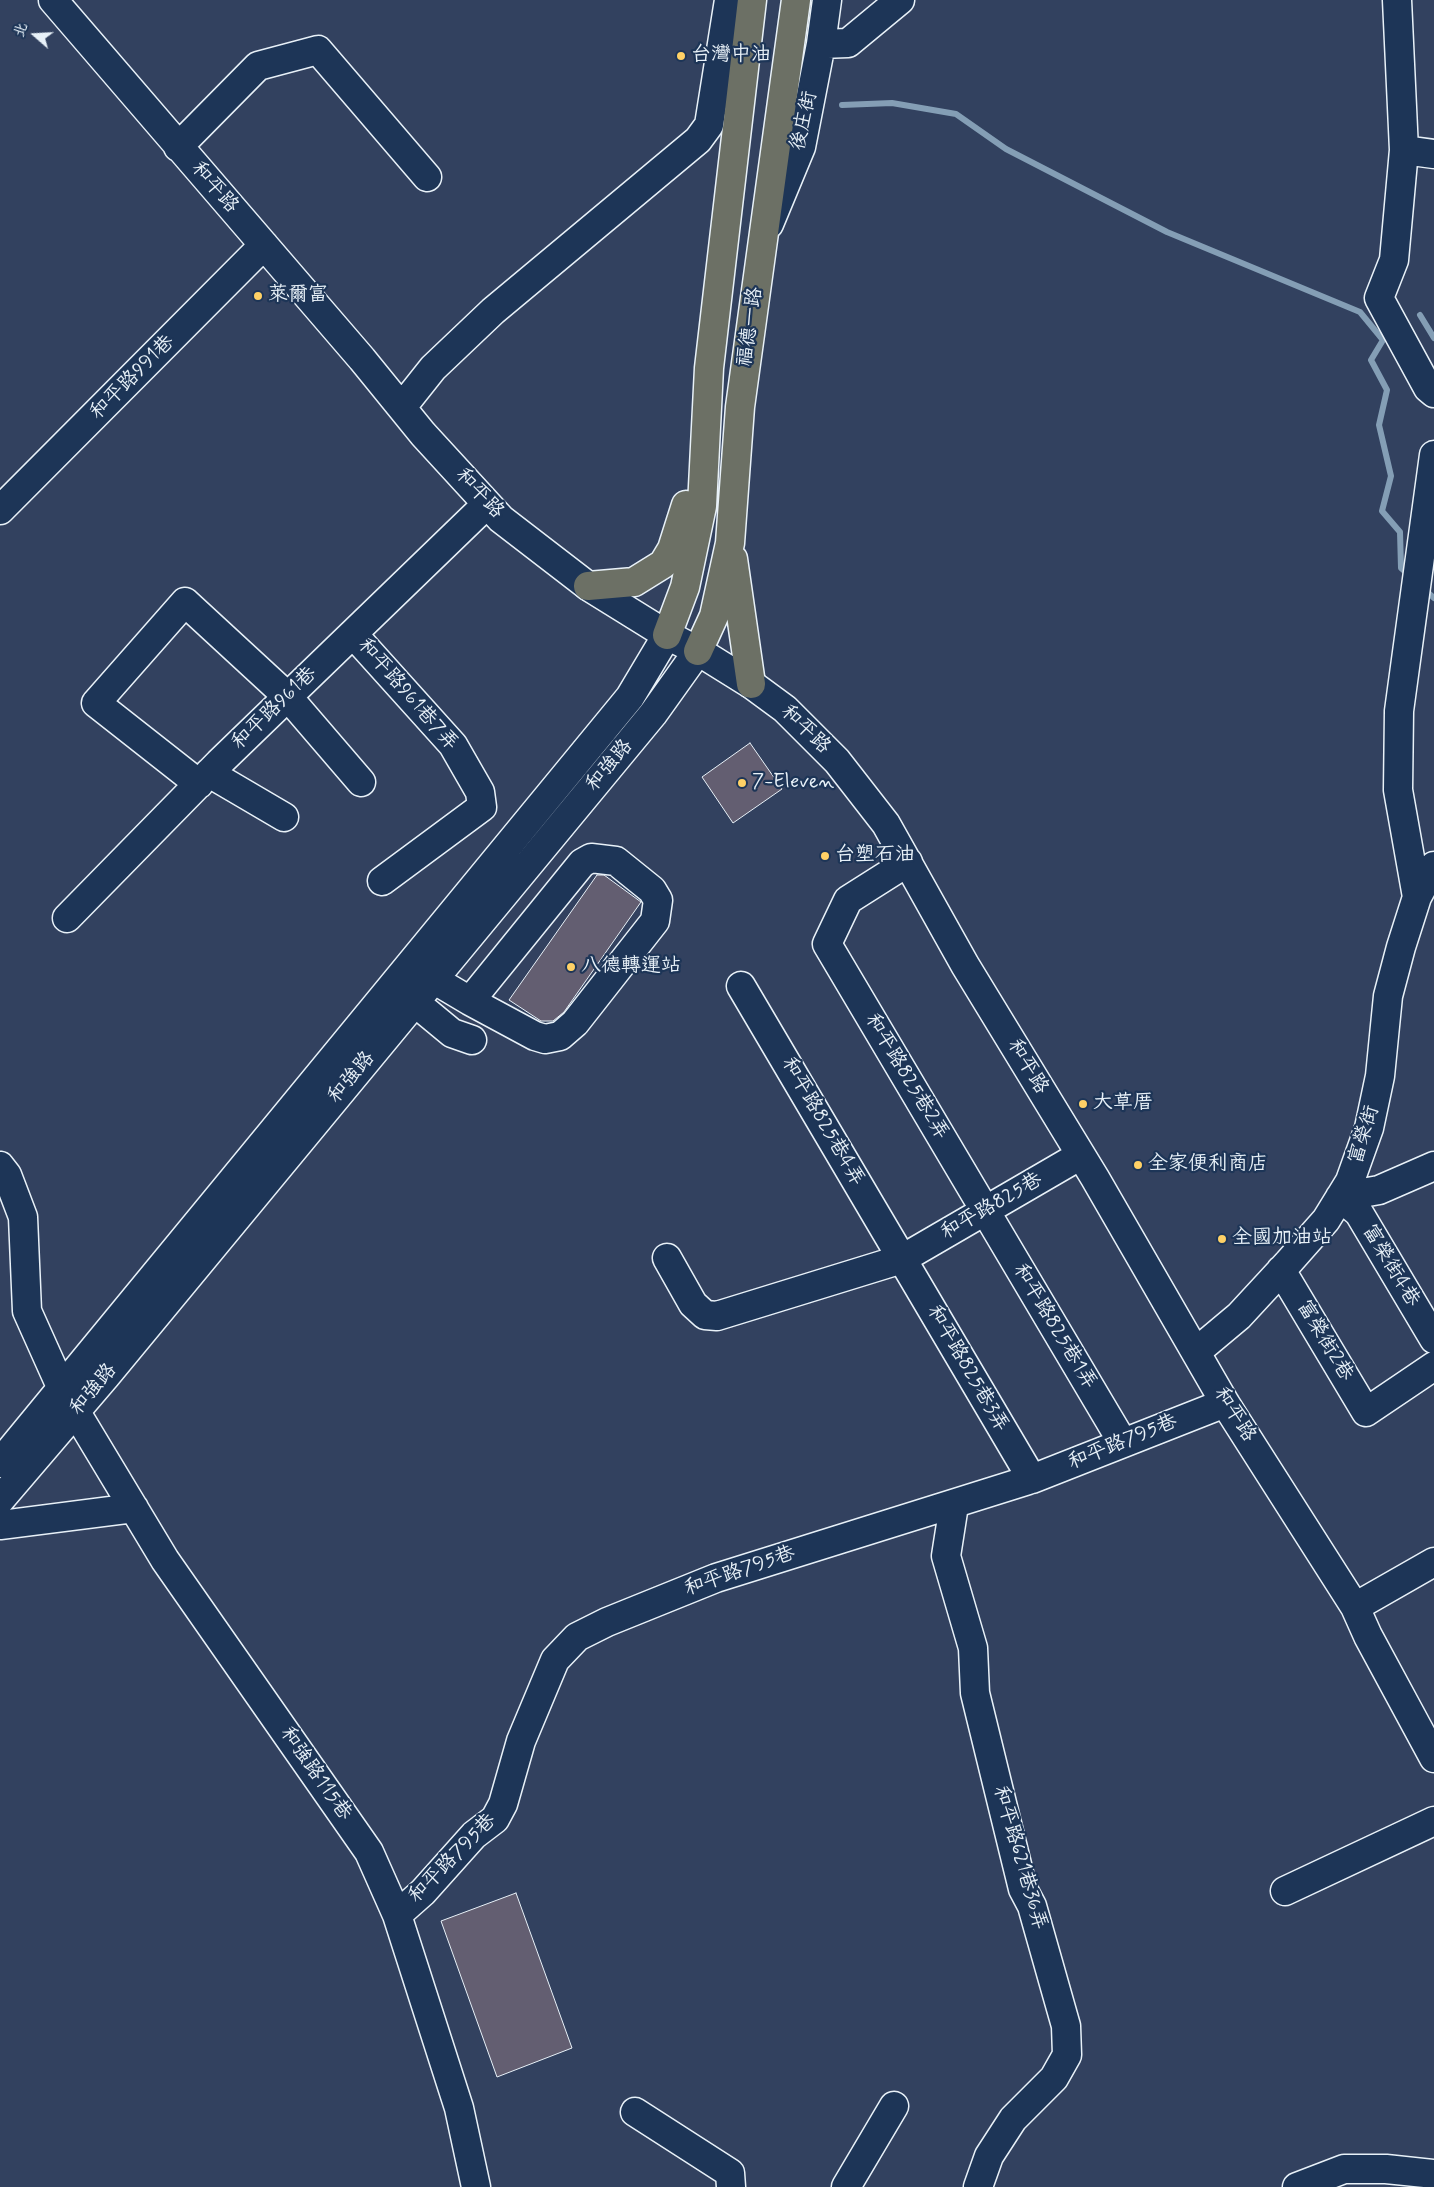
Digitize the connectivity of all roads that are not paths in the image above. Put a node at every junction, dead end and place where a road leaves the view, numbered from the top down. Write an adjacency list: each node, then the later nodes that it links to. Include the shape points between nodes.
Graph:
1 (53, 0): 9 (street, 和平路)
2 (729, 0): 17 (street, via 709,125 698,140 493,312 433,368)
3 (752, 0): 15 (main road, 福德一路)
4 (796, 0): 13 (main road, 福德一路)
5 (827, 0): 8 (street, 後庄街)
6 (900, 0): 8 (street, via 848,43)
7 (1397, 0): 10 (street)
8 (821, 44): 13 (street, 後庄街, via 802,147)
9 (178, 147): 12 (street, via 258,66 318,50); 14 (street, 和平路)
10 (1404, 150): 11 (street); 16 (street, via 1394,260 1379,298 1428,388)
11 (1434, 154)
12 (427, 177)
13 (764, 236): 21 (main road, 福德一路, via 740,407)
14 (264, 245): 17 (street, 和平路); 20 (street, 和平路991巷)
15 (709, 368): 22 (main road, via 685,508 672,549 663,564 634,582); 24 (main road, 福德一路, via 702,506 685,587)
16 (1434, 393)
17 (402, 407): 19 (street, 和平路)
18 (1434, 455): 34 (street, via 1399,711 1398,790)
19 (487, 504): 22 (street, 和平路, via 501,519); 23 (street, 和平路961巷)
20 (0, 510)
21 (730, 543): 25 (main road, 福德一路, via 714,616); 26 (main road)
22 (588, 586): 24 (street, 和平路)
23 (353, 634): 27 (street, 和平路961巷); 33 (street, 和平路961巷7弄, via 454,745 480,792 482,807)
24 (666, 635): 25 (street, 和平路); 36 (street, 和強路, via 630,697)
25 (698, 651): 26 (street, 和平路); 37 (street, 和強路, via 653,714)
26 (750, 684): 31 (street, 和平路, via 786,709 837,761 886,824)
27 (288, 696): 28 (street, 和平路961巷); 28 (street, via 185,602 96,703); 29 (street)
28 (204, 779): 30 (street); 35 (street, 和平路961巷)
29 (361, 782)
30 (284, 817)
31 (908, 862): 43 (street, 和平路, via 965,965); 47 (street, 和平路825巷2弄, via 848,900 827,944)
32 (1434, 866): 34 (street, 富榮街)
33 (382, 881)
34 (1417, 897): 46 (street, 富榮街, via 1388,996 1380,1076 1369,1128 1350,1181)
35 (67, 918)
36 (412, 962): 37 (street); 38 (street, 和強路)
37 (433, 980): 40 (street); 41 (street, 和強路)
38 (394, 984): 41 (street); 54 (street, 和強路)
39 (742, 986): 49 (street, 和平路825巷4弄)
40 (470, 1000): 42 (street); 42 (street, via 582,863 591,858 616,861 652,890 658,900 655,921 560,1036 545,1039)
41 (414, 1002): 42 (street, via 452,1033); 54 (street, 和強路)
42 (485, 1030)
43 (1081, 1155): 47 (street, 和平路825巷); 52 (street, 和平路)
44 (0, 1166): 54 (street, 和強路115巷, via 7,1175 23,1217 28,1311)
45 (1434, 1166): 46 (street, via 1379,1190)
46 (1340, 1197): 50 (street, 富榮街, via 1326,1220); 51 (street, 富榮街4巷, via 1359,1213)
47 (986, 1210): 49 (street, 和平路825巷); 56 (street, 和平路825巷1弄)
48 (667, 1258): 49 (street, 和平路825巷, via 693,1304 705,1315 717,1316)
49 (902, 1259): 58 (street, 和平路825巷3弄)
50 (1281, 1270): 52 (street, 富榮街, via 1239,1316); 53 (street, 富榮街2巷, via 1366,1412)
51 (1434, 1339)
52 (1196, 1352): 55 (street, 和平路)
53 (1434, 1366)
54 (69, 1400): 57 (street, 和強路); 59 (street, 和強路); 61 (street, 和強路115巷)
55 (1225, 1403): 56 (street, 和平路795巷); 64 (street, 和平路)
56 (1123, 1443): 58 (street, 和平路795巷)
57 (0, 1463)
58 (1032, 1479): 60 (street, 和平路795巷)
59 (0, 1500)
60 (954, 1504): 68 (street, 和平路795巷, via 716,1578 607,1622 577,1638 555,1660 521,1741 495,1819 474,1835 423,1892); 75 (street, 和平路621巷36弄, via 946,1556 973,1648 975,1693 1023,1889 1032,1906 1066,2026 1067,2055 1054,2078 1013,2119 990,2156)
61 (134, 1508): 62 (street); 68 (street, 和強路115巷, via 165,1560 369,1852)
62 (0, 1525)
63 (1434, 1562): 64 (street)
64 (1355, 1607): 65 (street, 和平路)
65 (1434, 1758)
66 (1434, 1821): 67 (street)
67 (1285, 1891)
68 (397, 1915): 72 (street, 和強路115巷, via 459,2108)
69 (894, 2106): 74 (street)
70 (635, 2112): 73 (street, via 730,2173)
71 (1434, 2174): 76 (street, via 1344,2169)
72 (476, 2187)
73 (731, 2187)
74 (846, 2187)
75 (978, 2187)
76 (1297, 2187)

